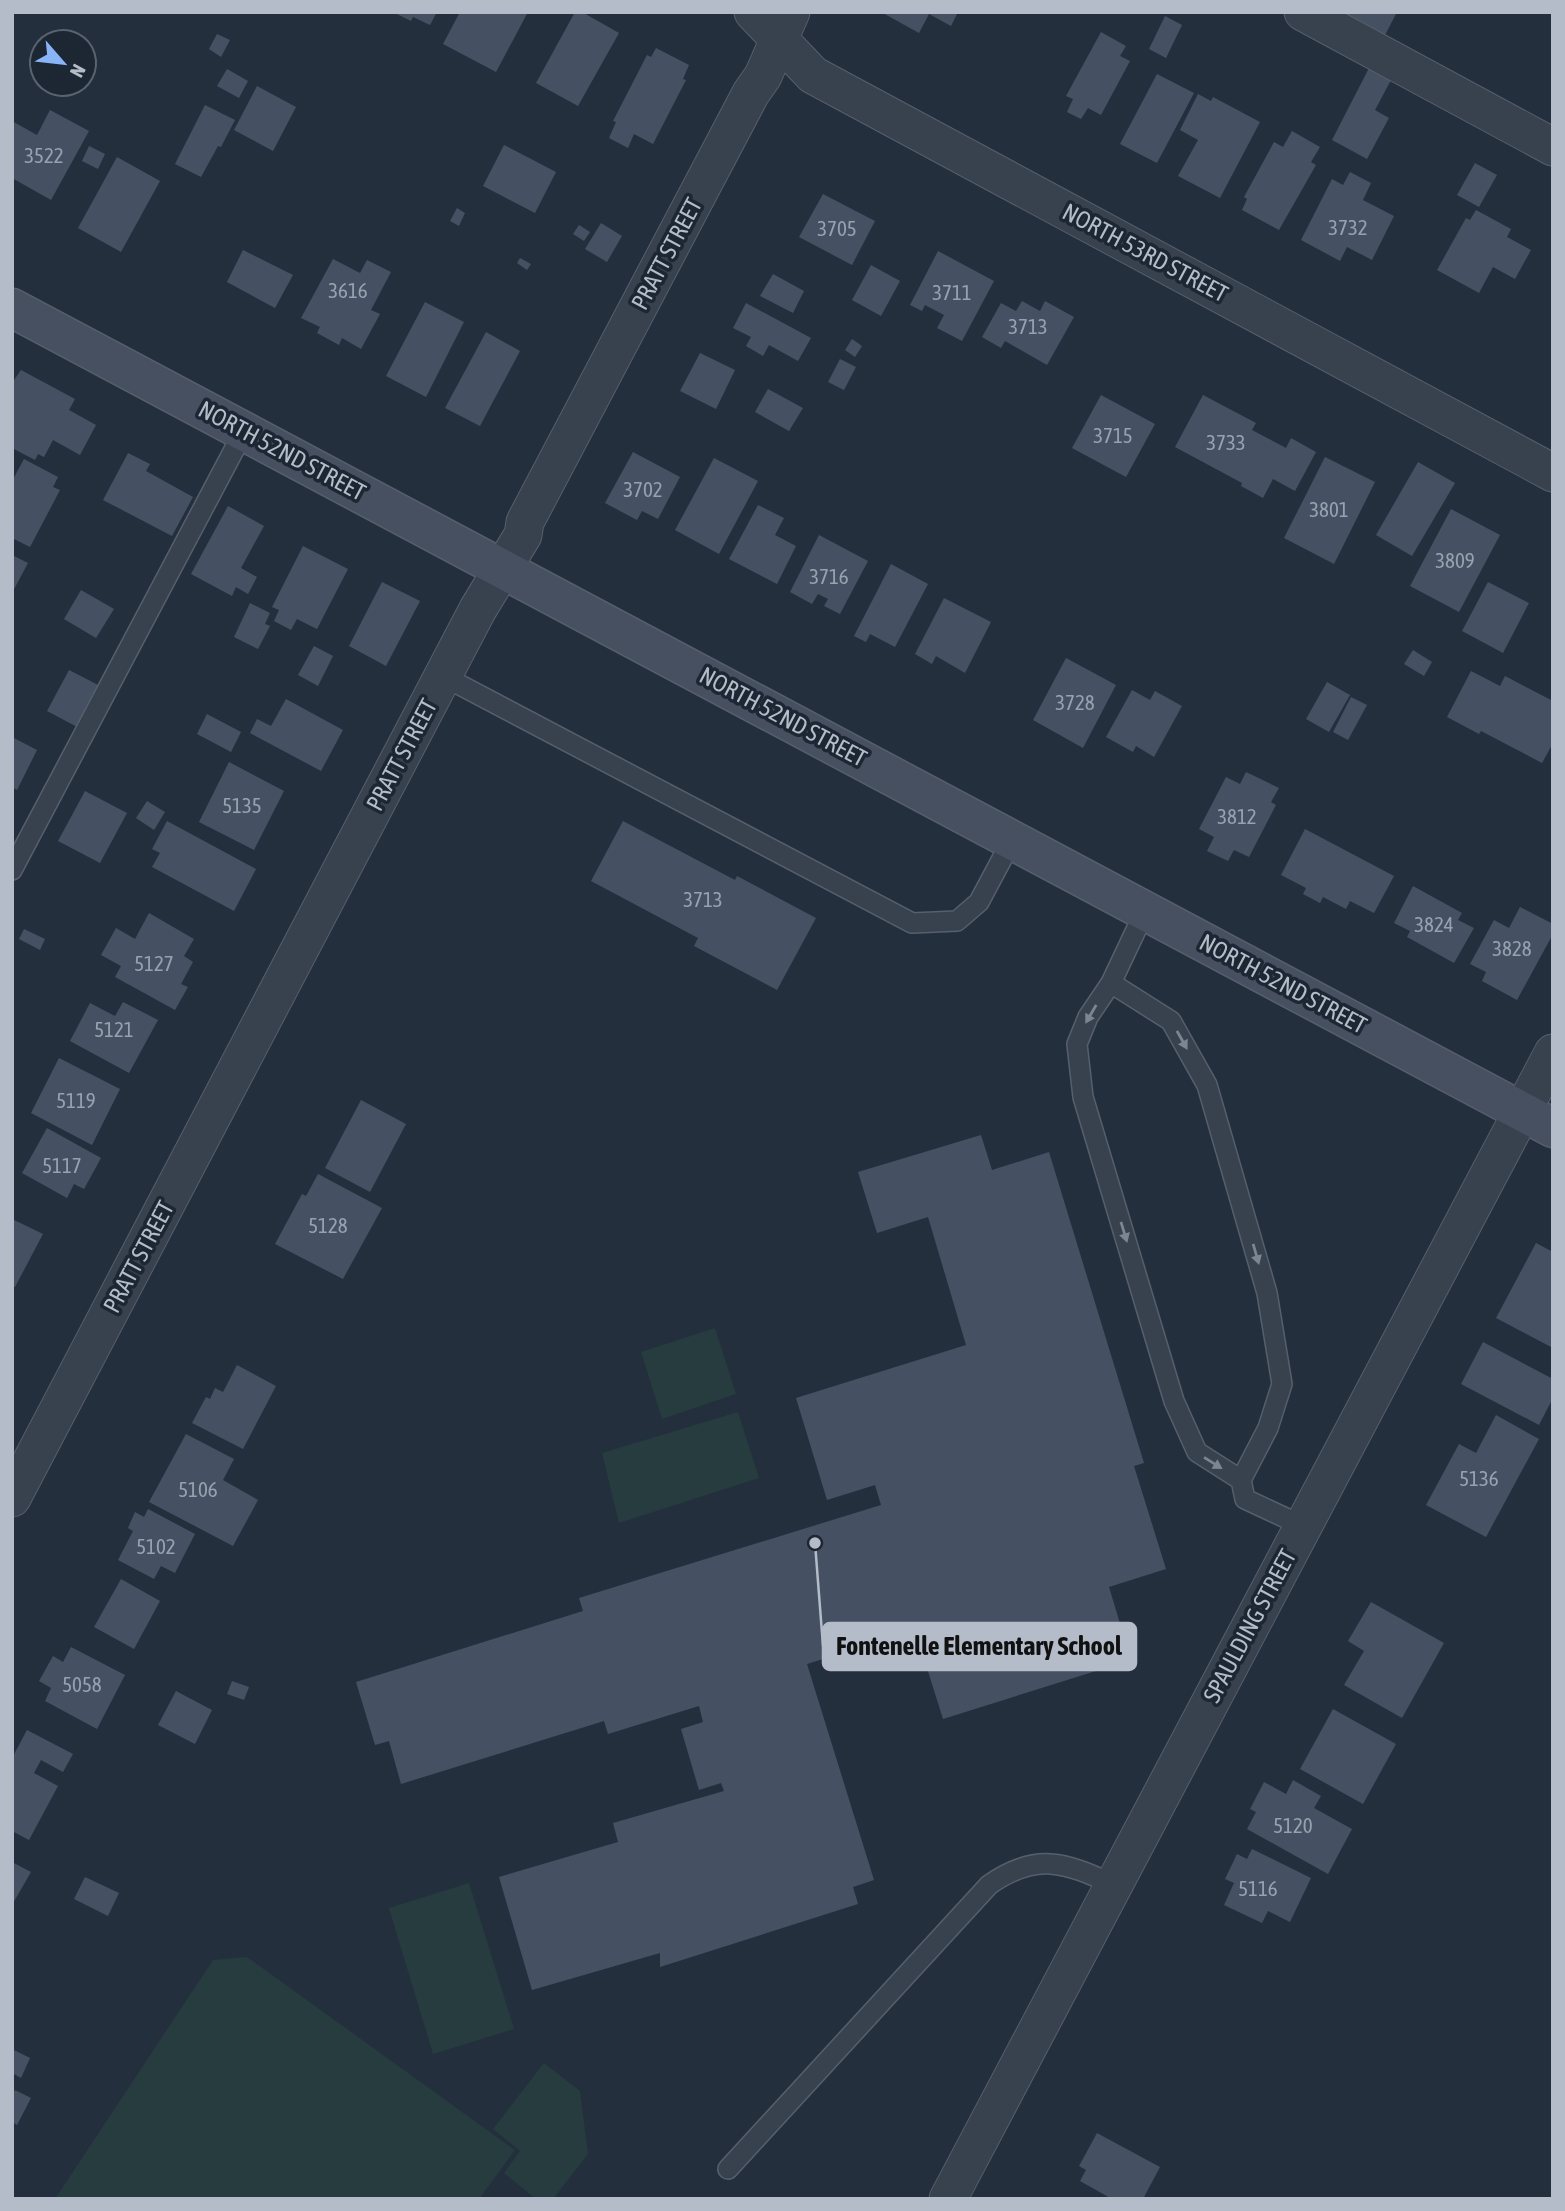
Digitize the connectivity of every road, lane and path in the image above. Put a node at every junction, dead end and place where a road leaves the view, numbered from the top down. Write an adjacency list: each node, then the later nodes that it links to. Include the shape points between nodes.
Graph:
1 (753, 12): 3 (street, NORTH 53RD STREET)
2 (1303, 12): 4 (street)
3 (785, 26): 7 (street, NORTH 53RD STREET, via 813,75); 8 (street, PRATT STREET, via 763,76)
4 (1553, 147)
5 (12, 308): 6 (main road, NORTH 52ND STREET)
6 (244, 431): 8 (main road, NORTH 52ND STREET); 11 (lane)
7 (1553, 473)
8 (503, 568): 9 (street, PRATT STREET); 10 (main road, NORTH 52ND STREET)
9 (443, 676): 10 (lane, via 912,923 957,920 979,902); 17 (street, PRATT STREET)
10 (1012, 840): 12 (main road, NORTH 52ND STREET)
11 (12, 870)
12 (1145, 911): 13 (lane); 15 (main road, NORTH 52ND STREET)
13 (1111, 983): 16 (lane, one-way to 16, via 1088,1017 1077,1044 1083,1097 1174,1401 1197,1452); 16 (lane, one-way to 16, via 1171,1021 1207,1085 1267,1293 1282,1384 1268,1428)
14 (1553, 1053): 15 (street, SPAULDING STREET)
15 (1537, 1120): 18 (street, SPAULDING STREET)
16 (1241, 1480): 18 (lane, via 1245,1499)
17 (12, 1498)
18 (1303, 1527): 19 (street, SPAULDING STREET)
19 (1114, 1885): 20 (lane, via 1063,1864 1038,1863 1009,1871 989,1885); 21 (street, SPAULDING STREET)
20 (728, 2169)
21 (948, 2199)

